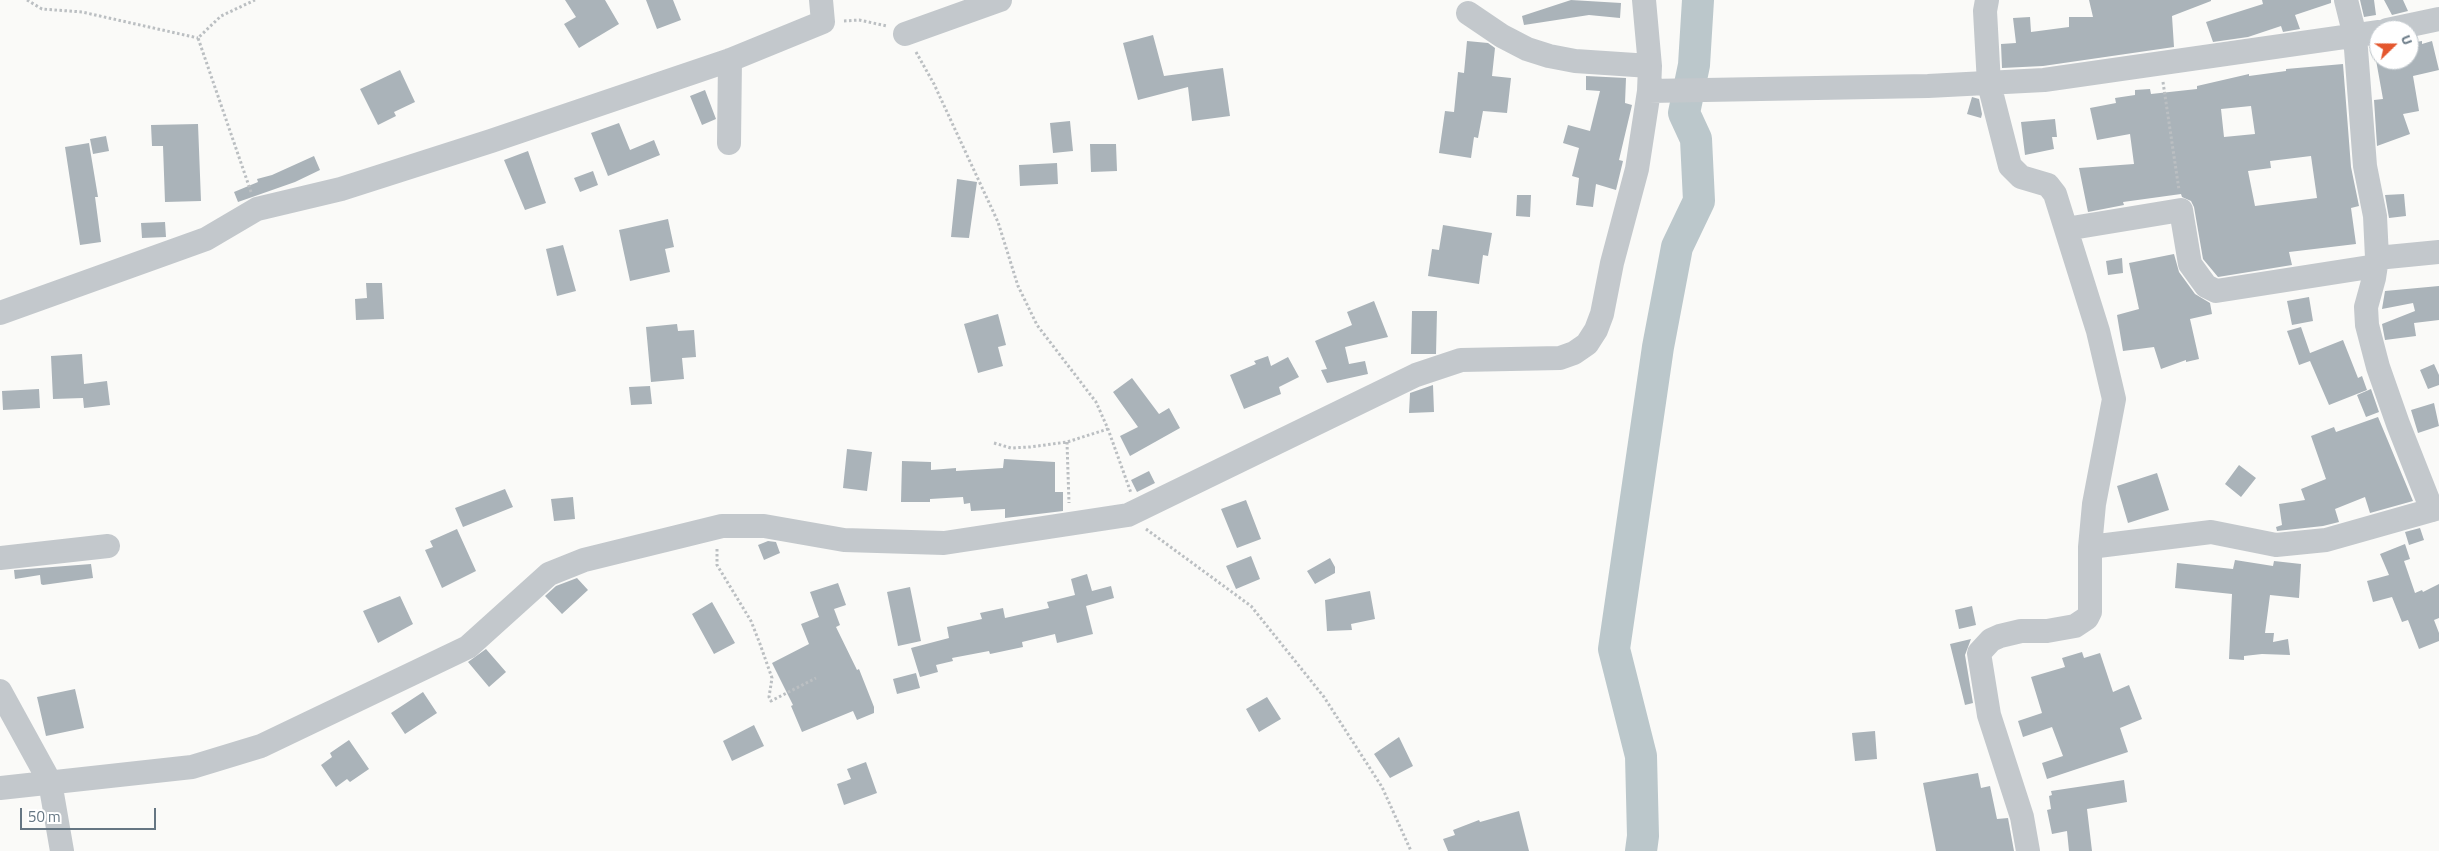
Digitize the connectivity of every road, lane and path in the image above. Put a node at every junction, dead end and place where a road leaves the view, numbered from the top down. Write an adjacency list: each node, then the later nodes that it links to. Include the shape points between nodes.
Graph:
1 (27, 0): 14 (path, via 42,9 82,12)
2 (255, 0): 14 (path, via 221,16)
3 (1000, 0): 11 (street)
4 (1644, 0): 17 (street)
5 (1987, 0): 18 (street)
6 (2346, 0): 13 (street)
7 (822, 11): 11 (path, via 882,24); 15 (street)
8 (1468, 13): 17 (street, via 1502,36 1549,56 1575,62)
9 (2439, 19): 10 (street)
10 (2419, 23)
11 (905, 34): 27 (path, via 934,84 998,222 1018,286 1037,325 1096,402)
12 (2369, 34): 13 (street)
13 (2355, 36): 16 (street); 25 (street, via 2365,166 2375,216)
14 (198, 38): 21 (path)
15 (730, 60): 20 (street); 21 (street, via 491,142 341,189)
16 (2161, 64): 18 (street); 22 (path)
17 (1650, 66): 19 (street)
18 (1989, 84): 19 (street); 23 (street, via 2010,166 2021,176 2048,185 2055,194)
19 (1648, 91): 31 (street, via 1637,169 1602,314 1587,344 1560,358 1461,360 1416,375)
20 (729, 143)
21 (257, 209): 26 (street, via 206,239)
22 (2181, 210): 23 (street); 25 (street, via 2190,264 2205,285 2214,290)
23 (2066, 229): 35 (street, via 2098,330 2114,399 2094,504)
24 (2439, 252): 25 (street)
25 (2377, 262): 30 (street, via 2366,307 2367,325 2398,424)
26 (0, 313)
27 (1108, 429): 28 (path); 31 (path, via 1133,499)
28 (1067, 442): 29 (path, via 1011,448); 32 (path)
29 (994, 443)
30 (2436, 509): 35 (street, via 2326,540 2276,545 2211,532)
31 (1133, 512): 32 (street); 42 (path, via 1252,606 1324,697 1382,787)
32 (1070, 522): 33 (street, via 944,543 844,540 764,526)
33 (722, 526): 37 (path, via 715,556 717,565 757,636 772,678 770,699 774,701); 39 (street, via 584,560 549,574 468,647 261,746 192,767)
34 (108, 546): 36 (street)
35 (2090, 547): 43 (street, via 2090,612 2087,618 2075,626 2000,636 1990,640 1979,653 1990,715 2022,817)
36 (0, 558)
37 (816, 678)
38 (0, 691): 39 (street)
39 (50, 782): 40 (street); 41 (street)
40 (0, 788)
41 (62, 851)
42 (1411, 851)
43 (2028, 851)

